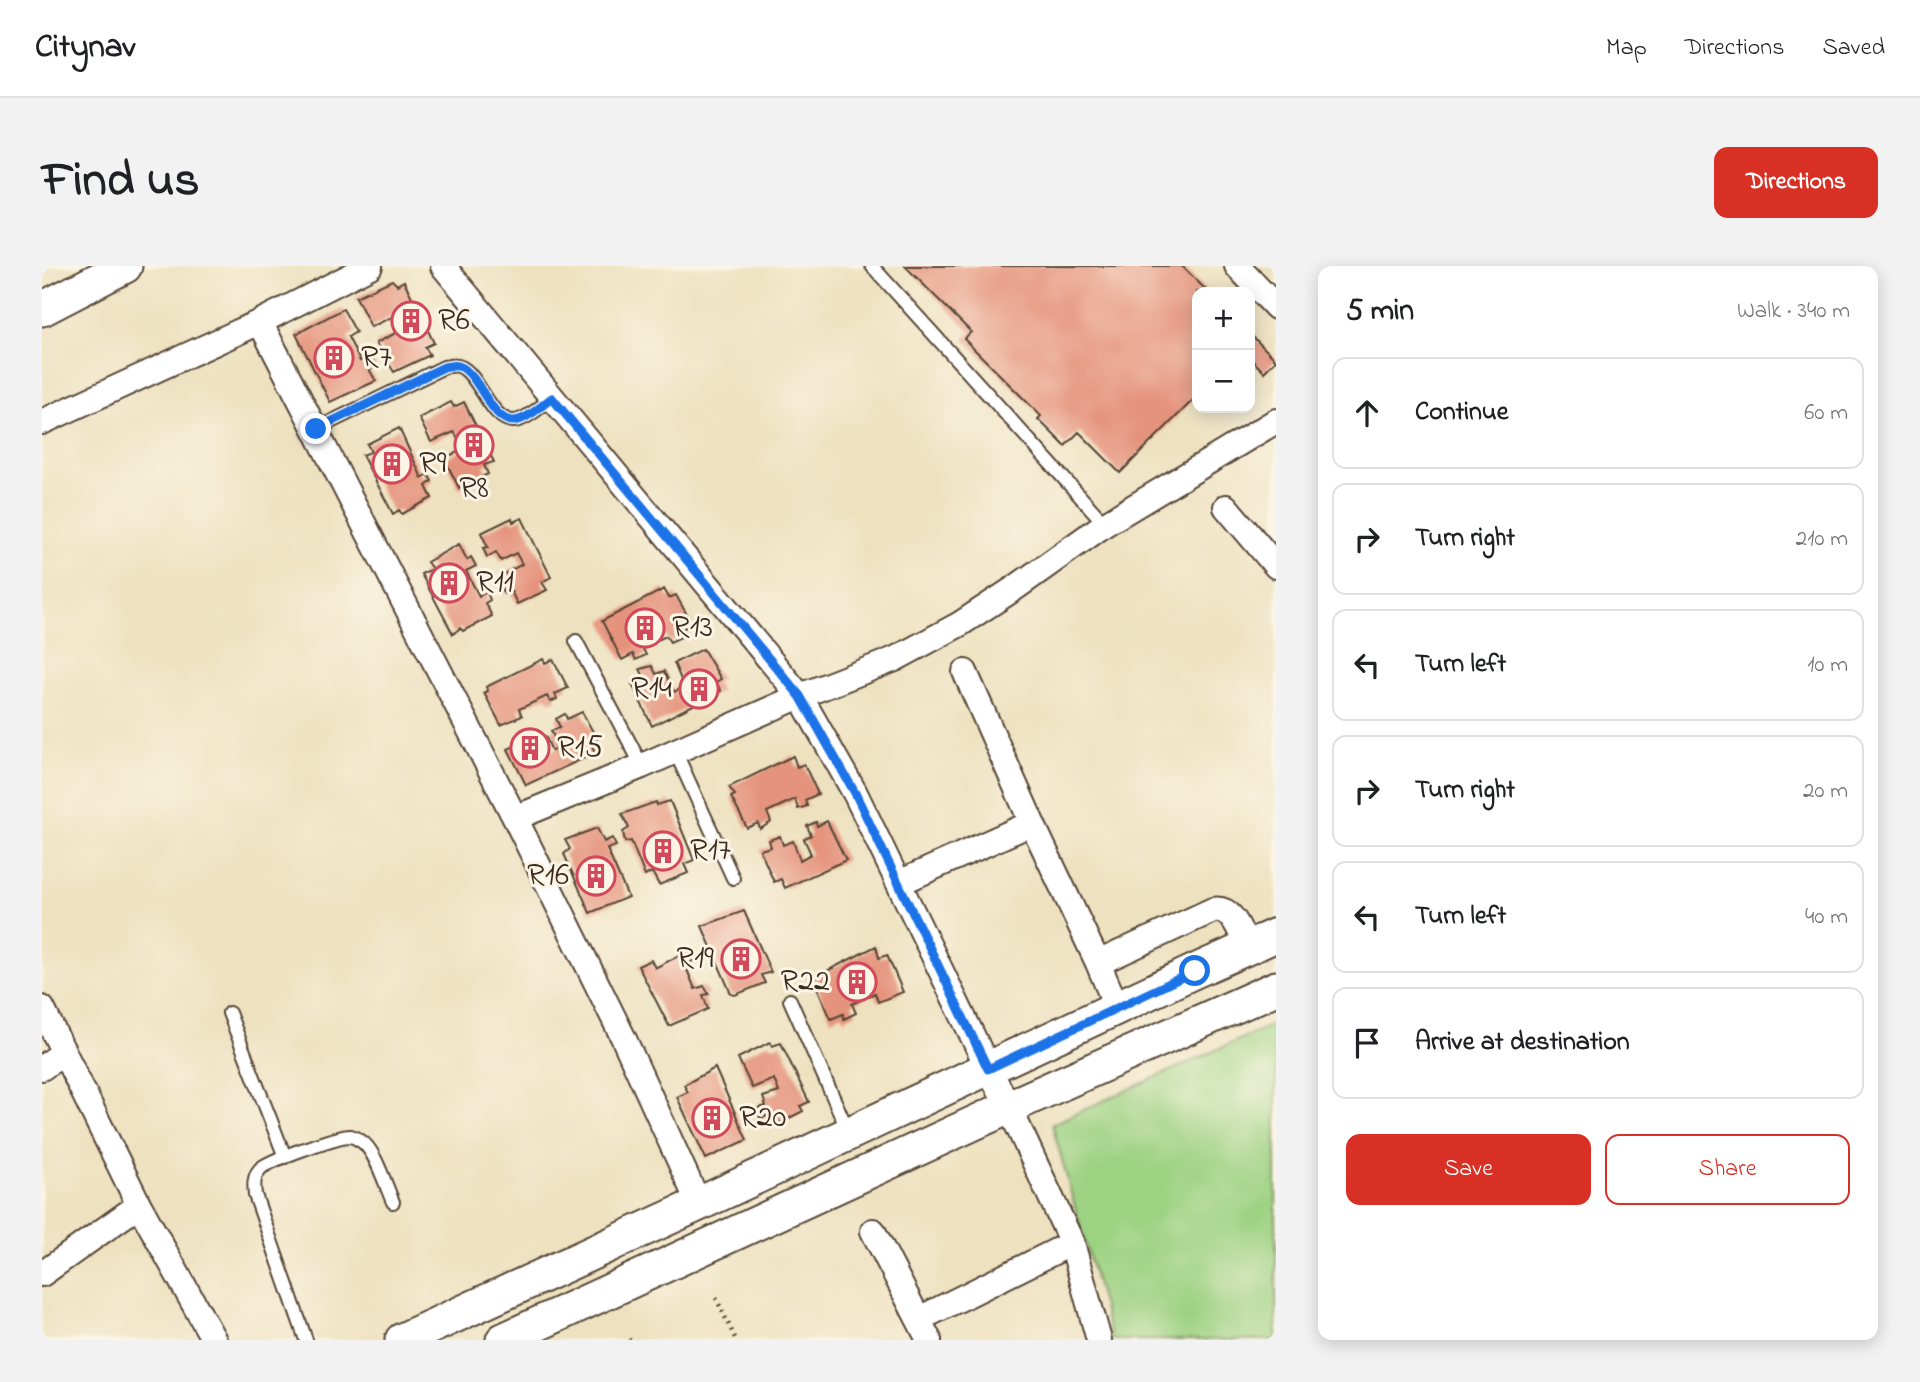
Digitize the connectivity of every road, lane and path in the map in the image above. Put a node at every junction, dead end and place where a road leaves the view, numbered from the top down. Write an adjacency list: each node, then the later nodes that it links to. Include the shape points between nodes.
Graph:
1 (125, 266): 7 (street)
2 (370, 266): 8 (street)
3 (443, 266): 9 (street)
4 (872, 266): 14 (lane)
5 (1237, 266): 6 (street)
6 (1276, 307)
7 (42, 309)
8 (260, 322): 11 (street); 12 (street)
9 (552, 398): 12 (lane, via 524,418 506,419 468,373 453,365); 18 (street)
10 (1276, 421): 14 (street)
11 (42, 422)
12 (316, 429): 21 (street)
13 (1226, 507): 15 (street)
14 (1105, 524): 18 (street, via 960,624 895,659)
15 (1276, 566)
16 (576, 640): 20 (lane)
17 (965, 672): 22 (street)
18 (800, 696): 19 (street); 24 (street)
19 (675, 751): 20 (street); 23 (lane)
20 (642, 766): 21 (street)
21 (515, 818): 39 (street)
22 (1032, 823): 24 (street); 26 (street)
23 (733, 878)
24 (899, 883): 34 (street)
25 (1262, 942): 26 (street, via 1221,908); 30 (street)
26 (1098, 963): 30 (street)
27 (1276, 988): 35 (street)
28 (790, 1000): 36 (lane)
29 (42, 1008): 32 (street)
30 (1117, 1008): 34 (street)
31 (229, 1013): 37 (lane)
32 (64, 1052): 33 (street); 40 (street)
33 (42, 1068)
34 (988, 1069): 35 (street); 36 (street)
35 (1009, 1107): 42 (street); 49 (street)
36 (849, 1134): 39 (street)
37 (285, 1157): 38 (lane, via 351,1136 371,1152); 47 (lane, via 260,1169 255,1195)
38 (393, 1202)
39 (699, 1203): 48 (street)
40 (139, 1205): 43 (street); 46 (street)
41 (873, 1231): 45 (street)
42 (1072, 1242): 45 (street); 51 (street)
43 (42, 1274)
44 (716, 1298): 50 (path)
45 (924, 1329)
46 (214, 1340)
47 (306, 1340)
48 (401, 1340)
49 (503, 1340)
50 (736, 1340)
51 (1100, 1340)

